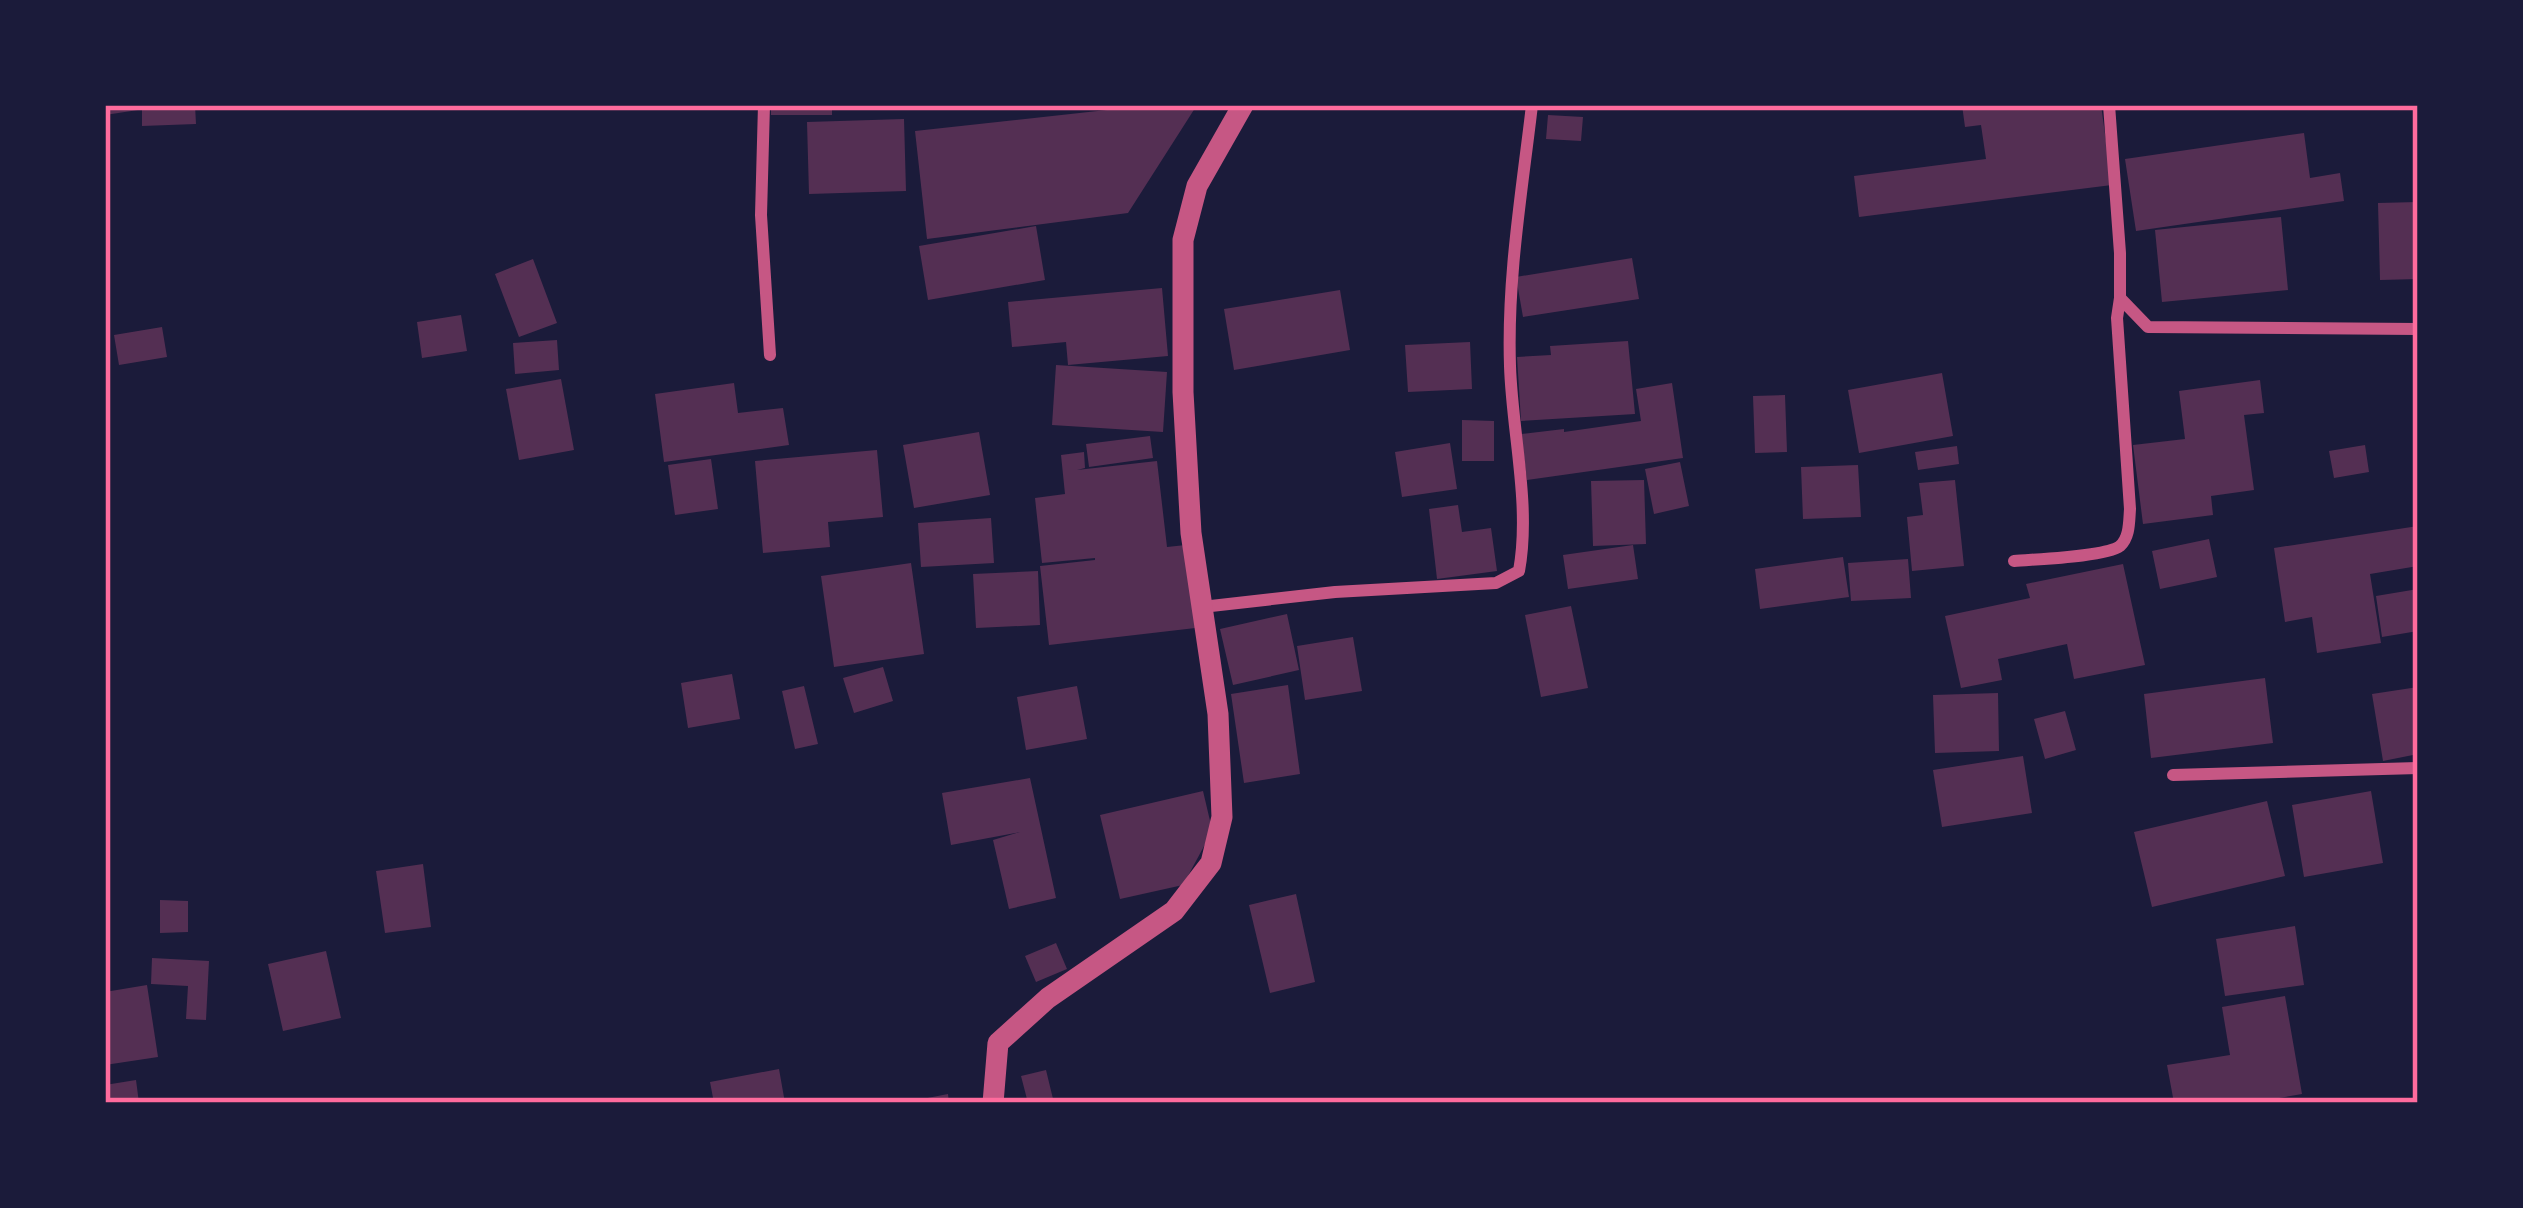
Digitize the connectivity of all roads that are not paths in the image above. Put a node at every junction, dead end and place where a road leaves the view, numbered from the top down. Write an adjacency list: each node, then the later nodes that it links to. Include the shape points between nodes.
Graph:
1 (764, 105): 7 (street)
2 (1243, 105): 9 (street, via 1197,186 1183,240 1183,392)
3 (1532, 105): 9 (street, via 1510,292 1520,571 1496,583)
4 (2109, 105): 5 (street)
5 (2120, 298): 6 (street, via 2148,327); 8 (street, via 2125,539 2094,554)
6 (2418, 329)
7 (770, 356)
8 (2014, 561)
9 (1202, 608): 12 (street, via 1222,817 1211,863 1174,911 998,1043)
10 (2418, 768): 11 (street)
11 (2173, 775)
12 (993, 1103)

